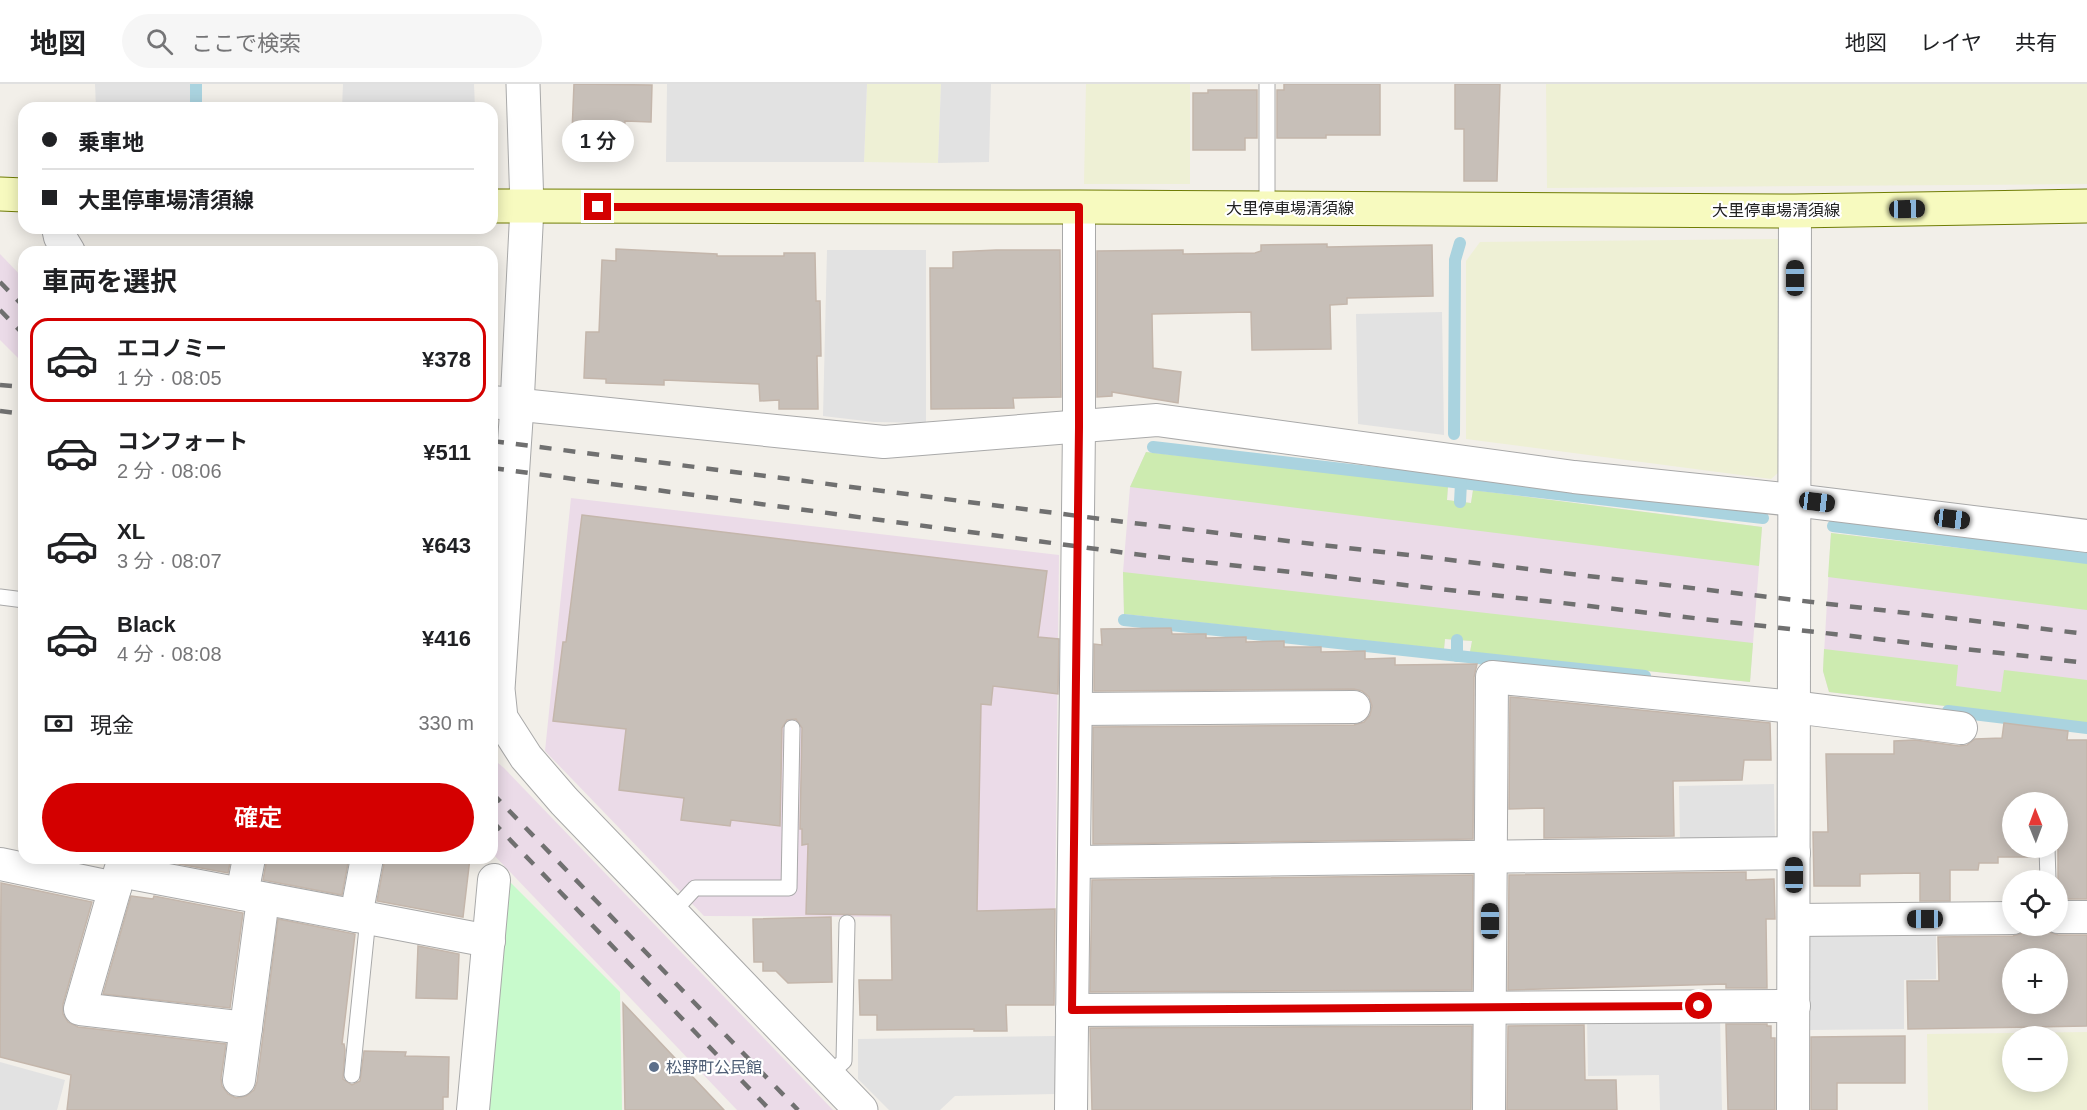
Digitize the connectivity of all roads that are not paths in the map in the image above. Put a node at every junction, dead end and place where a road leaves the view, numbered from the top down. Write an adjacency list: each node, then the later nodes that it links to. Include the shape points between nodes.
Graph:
1 (524, 84): 7 (street)
2 (1267, 84): 9 (lane)
3 (0, 195): 4 (main road)
4 (18, 195)
5 (498, 206): 7 (main road, 大里停車場清須線)
6 (2087, 206): 10 (main road, 大里停車場清須線)
7 (527, 207): 8 (main road, 大里停車場清須線); 11 (street)
8 (1079, 207): 9 (main road, 大里停車場清須線); 12 (street)
9 (1267, 208): 10 (main road, 大里停車場清須線)
10 (1795, 211): 13 (street)
11 (504, 403): 12 (street, via 884,442); 31 (street, via 498,689 501,718 526,758)
12 (1079, 427): 13 (street, via 1157,420 1574,477); 19 (street)
13 (1794, 500): 14 (street); 18 (street)
14 (2087, 536)
15 (0, 597): 16 (lane)
16 (18, 599)
17 (1354, 707): 19 (street)
18 (1794, 707): 21 (street); 22 (street); 23 (street, via 1491,676)
19 (1076, 709): 24 (street)
20 (792, 728): 31 (lane, via 789,888 695,888)
21 (1961, 728)
22 (1794, 852): 23 (street); 36 (street)
23 (1490, 856): 24 (street); 40 (street)
24 (1074, 862): 41 (street)
25 (0, 864): 28 (street)
26 (250, 864): 30 (street)
27 (366, 864): 32 (street)
28 (120, 873): 30 (street); 42 (street, via 80,1009)
29 (494, 880): 38 (street)
30 (253, 897): 32 (street); 42 (street)
31 (671, 914): 44 (street)
32 (362, 917): 38 (street); 43 (lane)
33 (2068, 917): 34 (street)
34 (2087, 917)
35 (2002, 918): 36 (street)
36 (1794, 920): 39 (street)
37 (847, 923): 44 (lane, via 844,1061)
38 (489, 941): 46 (street)
39 (1794, 1006): 40 (street); 50 (street)
40 (1489, 1007): 41 (street); 49 (street)
41 (1072, 1010): 48 (street)
42 (246, 1028): 45 (street)
43 (352, 1075)
44 (828, 1076): 47 (street)
45 (239, 1080)
46 (472, 1110)
47 (861, 1110)
48 (1071, 1110)
49 (1489, 1110)
50 (1793, 1110)

